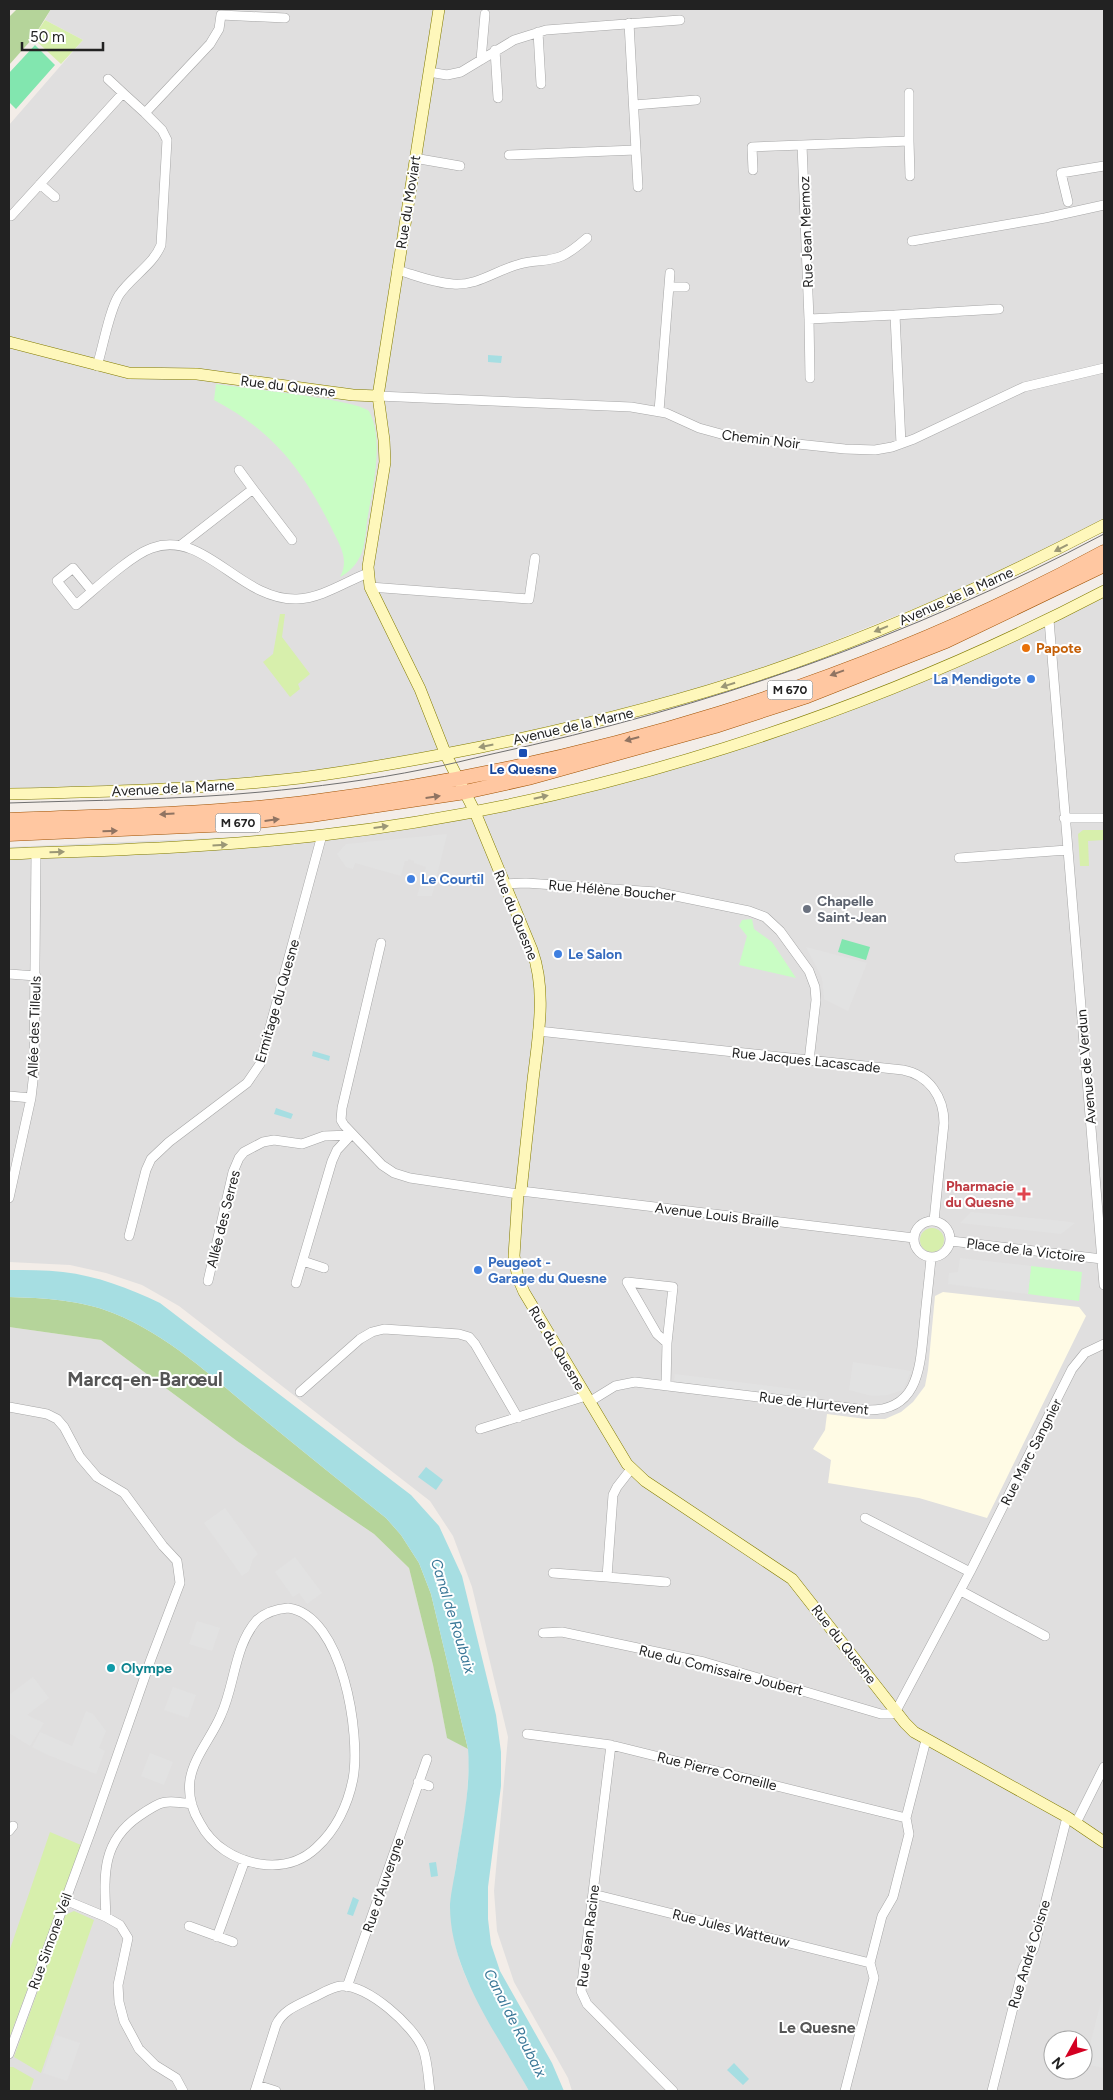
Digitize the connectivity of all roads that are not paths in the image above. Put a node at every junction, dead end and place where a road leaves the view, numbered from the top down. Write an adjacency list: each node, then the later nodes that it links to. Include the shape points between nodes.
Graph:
1 (439, 9): 10 (street, Rue du Moviart)
2 (221, 12): 4 (street); 18 (street, via 219,29 210,44)
3 (485, 14): 9 (street)
4 (285, 18)
5 (680, 20): 6 (street)
6 (629, 24): 7 (street); 17 (street)
7 (538, 32): 8 (street); 12 (street)
8 (496, 50): 9 (street); 15 (street)
9 (481, 60): 10 (street, via 453,74)
10 (429, 72): 23 (street, Rue du Moviart)
11 (108, 79): 13 (street)
12 (541, 84)
13 (123, 93): 18 (street); 28 (street)
14 (908, 93): 19 (street)
15 (498, 98)
16 (696, 100): 17 (street)
17 (634, 105): 21 (street)
18 (146, 113): 44 (street, via 167,140 161,245 116,300)
19 (909, 141): 20 (street); 27 (street)
20 (802, 145): 26 (street, via 752,147); 42 (street, Rue Jean Mermoz)
21 (636, 150): 22 (street); 29 (street)
22 (509, 155)
23 (414, 158): 24 (street); 36 (street, Rue du Moviart)
24 (460, 166)
25 (1104, 166): 31 (street, via 1061,173)
26 (753, 170)
27 (910, 176)
28 (40, 184): 30 (street); 33 (street)
29 (638, 187)
30 (55, 197)
31 (1068, 202)
32 (1104, 205): 35 (street)
33 (11, 216)
34 (587, 238): 36 (street, via 560,257 514,266 472,283 439,283)
35 (912, 241)
36 (397, 270): 47 (street, Rue du Moviart)
37 (670, 273): 38 (street)
38 (669, 287): 39 (street); 48 (street)
39 (685, 288)
40 (999, 309): 41 (street)
41 (895, 315): 42 (street); 49 (street)
42 (809, 319): 46 (street, Rue Jean Mermoz)
43 (9, 342): 44 (street, Rue du Quesne)
44 (98, 366): 47 (street, Rue du Quesne, via 129,373 197,374)
45 (1104, 368): 49 (street, Chemin Noir, via 1024,387)
46 (810, 378)
47 (378, 396): 48 (street, Chemin Noir, via 608,405); 58 (street, Rue du Quesne, via 385,462)
48 (660, 411): 49 (street, Chemin Noir, via 732,437 857,450 883,449)
49 (900, 444)
50 (239, 470): 51 (street)
51 (253, 489): 53 (street); 54 (street)
52 (1104, 525): 63 (street, Avenue de la Marne, one-way to 63, via 944,602 794,663 617,718)
53 (292, 540)
54 (181, 545): 58 (street, via 214,561 255,589 276,597 311,597); 61 (street, via 159,546 144,551)
55 (1104, 552): 64 (main road, Avenue de la Marne / M 670, one-way to 64, via 923,640 788,691 604,746)
56 (535, 558): 59 (street, via 529,599)
57 (1104, 565): 65 (main road, M 670, via 946,641 807,696 597,760)
58 (368, 573): 59 (street, Rue du Quesne)
59 (370, 588): 63 (street, Rue du Quesne, via 420,689)
60 (1104, 591): 62 (street)
61 (92, 592)
62 (1049, 620): 67 (street, one-way to 62, via 617,779 758,736 928,674); 68 (street, Avenue de Verdun)
63 (446, 754): 64 (street, Rue du Quesne); 66 (street, Avenue de la Marne, via 250,783)
64 (458, 778): 65 (street, Rue du Quesne); 70 (main road, Avenue de la Marne / M 670, one-way to 70, via 282,805 173,814)
65 (465, 792): 67 (street, Rue du Quesne); 71 (main road, M 670, one-way to 65, via 232,824)
66 (9, 794)
67 (474, 812): 72 (street, one-way to 67); 77 (street, Rue du Quesne)
68 (1064, 818): 69 (street); 73 (street, Avenue de Verdun)
69 (1104, 818)
70 (9, 820)
71 (9, 834)
72 (322, 835): 74 (street, one-way to 72, via 166,849); 89 (street, Ermitage du Quesne, via 260,1064 247,1083 151,1159)
73 (1067, 850): 76 (street); 93 (street, Avenue de Verdun)
74 (36, 853): 75 (street); 80 (street, Allée des Tilleuls)
75 (9, 854)
76 (959, 858)
77 (504, 884): 81 (street, Rue du Quesne, via 538,970); 82 (street, Rue Hélène Boucher, via 520,882 656,892 765,917 809,972 815,986)
78 (381, 943): 85 (street, via 342,1108 342,1120)
79 (9, 974): 80 (street)
80 (36, 976): 84 (street, Allée des Tilleuls)
81 (538, 1031): 82 (street, Rue Jacques Lacascade); 86 (street, Rue du Quesne)
82 (809, 1061): 88 (street, Rue Jacques Lacascade, via 910,1072 923,1078 934,1089 944,1116)
83 (9, 1096): 84 (street)
84 (31, 1098): 87 (street, Allée des Tilleuls)
85 (351, 1135): 86 (street, via 394,1173 410,1178); 94 (street, via 332,1161); 96 (street, Allée des Serres, via 324,1136 299,1144 270,1140 244,1152 233,1172)
86 (519, 1192): 90 (street, Avenue Louis Braille); 103 (street, Rue du Quesne, via 514,1256 518,1278)
87 (9, 1198)
88 (934, 1221): 90 (street, via 920,1225); 91 (street, via 946,1228)
89 (129, 1236)
90 (914, 1238): 92 (street, via 919,1253)
91 (951, 1241): 92 (street, via 943,1254); 93 (street, Place de la Victoire)
92 (931, 1258): 101 (street, Rue de Hurtevent, via 918,1375 908,1394 892,1407 866,1410)
93 (1102, 1259): 98 (street, Avenue de Verdun)
94 (303, 1261): 95 (street); 97 (street)
95 (324, 1268)
96 (208, 1281)
97 (296, 1283)
98 (1104, 1285)
99 (667, 1343): 99 (street, via 673,1287 627,1282 657,1334); 101 (street)
100 (1104, 1344): 109 (street, Rue Marc Sangnier, via 1085,1353 1072,1369)
101 (666, 1385): 103 (street, Rue de Hurtevent, via 622,1384)
102 (300, 1392): 105 (street, via 372,1332 384,1329 459,1334 469,1337 475,1344)
103 (588, 1399): 105 (street, Rue de Hurtevent); 107 (street, Rue du Quesne)
104 (9, 1407): 130 (street, Rue Simone Veil, via 57,1419 80,1457 97,1477 124,1493 177,1561 180,1583)
105 (518, 1418): 106 (street, Rue de Hurtevent)
106 (480, 1429)
107 (631, 1469): 111 (street, via 613,1495); 116 (street, Rue du Quesne, via 792,1579)
108 (865, 1518): 109 (street)
109 (970, 1572): 113 (street, Rue Marc Sangnier)
110 (553, 1573): 111 (street)
111 (607, 1577): 112 (street)
112 (666, 1582)
113 (961, 1591): 115 (street); 116 (street, Rue Marc Sangnier)
114 (543, 1633): 116 (street, Rue du Comissaire Joubert, via 562,1632 680,1656 881,1714)
115 (1045, 1636)
116 (896, 1712): 118 (street, Rue du Quesne)
117 (527, 1734): 119 (street, Rue Pierre Corneille)
118 (926, 1740): 125 (street); 126 (street, Rue du Quesne)
119 (612, 1745): 125 (street, Rue Pierre Corneille); 129 (street, Rue Jean Racine)
120 (427, 1759): 122 (street, Rue d'Auvergne)
121 (1104, 1768): 126 (street)
122 (418, 1782): 123 (street); 136 (street, Rue d'Auvergne)
123 (429, 1786)
124 (192, 1804): 128 (street, via 212,1840); 128 (street, via 189,1788 193,1770 224,1709 248,1633 258,1620 273,1610 288,1608 302,1612 323,1633 345,1682 355,1745 351,1789 331,1831 309,1854 280,1865); 131 (street, via 159,1803 123,1829 110,1850 106,1867)
125 (906, 1818): 135 (street, via 910,1834)
126 (1072, 1820): 127 (street, Rue du Quesne); 144 (street, Rue André Coisne, via 1034,1948 1023,1968)
127 (1104, 1842)
128 (245, 1860): 133 (street)
129 (593, 1894): 135 (street, Rue Jules Watteuw); 142 (street, Rue Jean Racine, via 581,1988 583,1998)
130 (66, 1900): 131 (street); 137 (street, Rue Simone Veil)
131 (106, 1917): 139 (street, via 120,1925 128,1938 118,1984 124,2021 140,2049 176,2078)
132 (189, 1926): 133 (street)
133 (218, 1937): 134 (street)
134 (233, 1942)
135 (870, 1963): 143 (street, via 874,1978)
136 (347, 1987): 138 (street, via 332,1988 281,2016); 141 (street, via 360,1991 395,2013 409,2026 423,2050)
137 (9, 2054)
138 (256, 2088): 140 (street)
139 (183, 2091)
140 (276, 2091)
141 (430, 2091)
142 (673, 2091)
143 (845, 2091)
144 (992, 2091)

